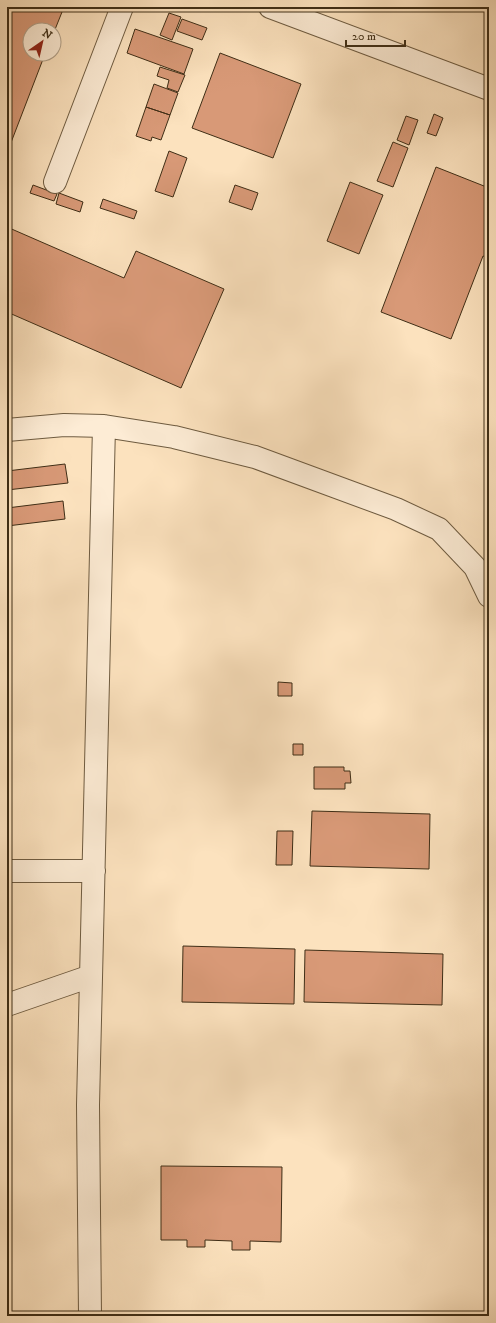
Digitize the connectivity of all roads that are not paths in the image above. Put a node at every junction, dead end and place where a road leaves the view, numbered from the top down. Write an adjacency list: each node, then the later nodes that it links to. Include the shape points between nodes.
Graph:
1 (122, 7): 4 (street)
2 (270, 7): 3 (street)
3 (489, 89)
4 (55, 182)
5 (104, 426): 6 (street, via 64,425); 7 (street, via 174,437 256,457 396,508 439,529 475,567); 9 (street)
6 (7, 430)
7 (489, 596)
8 (7, 871): 9 (street)
9 (94, 871): 10 (street)
10 (91, 976): 11 (street); 12 (street, via 88,1105)
11 (7, 1005)
12 (90, 1316)

